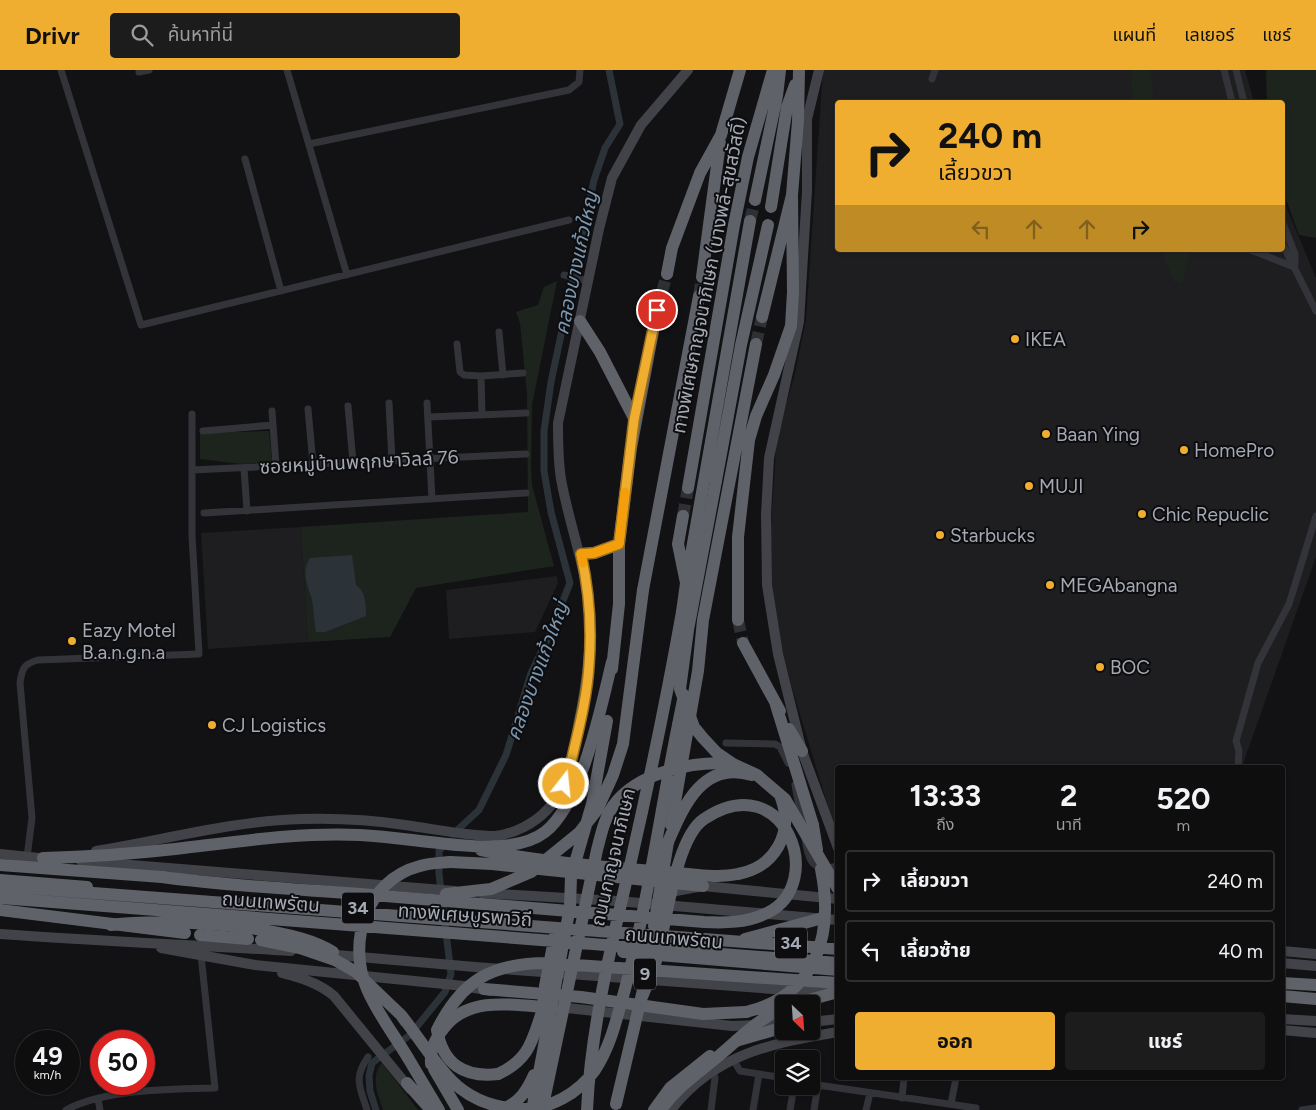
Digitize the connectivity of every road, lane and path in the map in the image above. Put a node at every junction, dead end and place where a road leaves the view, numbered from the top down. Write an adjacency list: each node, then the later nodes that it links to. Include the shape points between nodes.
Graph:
1 (61, 70): 36 (street, via 141,325)
2 (148, 70): 13 (street)
3 (287, 70): 19 (street)
4 (580, 70): 19 (street, via 579,82 569,90)
5 (688, 70): 35 (main road, via 641,125 612,178)
6 (740, 70): 18 (highway, ทางพิเศษกาญจนาภิเษก (บางพลี-สุขสวัสดิ์))
7 (773, 70): 68 (highway, ทางพิเศษกาญจนาภิเษก (บางพลี-สุขสวัสดิ์), via 748,157 734,224)
8 (780, 70): 22 (highway, via 778,96)
9 (819, 70): 84 (main road, via 807,119 807,191 799,322 769,458 766,515 768,594 778,654)
10 (935, 70): 15 (street)
11 (1224, 70): 16 (street)
12 (1236, 70): 17 (street)
13 (139, 72)
14 (799, 73): 21 (highway); 23 (highway, via 787,107)
15 (932, 79)
16 (1232, 100)
17 (1244, 100)
18 (721, 135): 31 (highway, ทางพิเศษกาญจนาภิเษก (บางพลี-สุขสวัสดิ์), via 700,173 672,248); 34 (highway)
19 (309, 144): 32 (street)
20 (245, 159): 36 (street)
21 (792, 195): 40 (highway); 78 (highway, via 791,326 749,440 738,537)
22 (754, 200)
23 (771, 207)
24 (569, 220): 32 (street)
25 (750, 220): 77 (highway)
26 (768, 225): 85 (highway, bridge, via 729,409 680,689 694,727 717,752)
27 (1285, 229): 30 (street, via 1295,254)
28 (1285, 249): 30 (street)
29 (1256, 252): 30 (street)
30 (1295, 267): 39 (street)
31 (667, 274)
32 (347, 275): 36 (street)
33 (564, 275): 35 (street)
34 (702, 277)
35 (588, 281): 41 (main road)
36 (281, 291)
37 (699, 296): 95 (highway, bridge, via 643,590 622,744 613,775 597,810 579,833 531,872 491,889 451,894 205,876)
38 (657, 310): 57 (highway)
39 (1316, 311)
40 (762, 317)
41 (580, 321): 57 (highway, via 600,352); 76 (main road, via 558,423 558,455 561,479)
42 (499, 332): 46 (street)
43 (457, 344): 47 (street, via 460,372)
44 (756, 344): 82 (highway, via 702,620 688,670)
45 (523, 373): 46 (street)
46 (503, 375): 47 (street)
47 (481, 376): 55 (street)
48 (389, 403): 62 (street)
49 (428, 403): 56 (street)
50 (348, 406): 63 (street)
51 (308, 409): 64 (street)
52 (272, 411): 58 (street)
53 (526, 413): 55 (street)
54 (192, 414): 67 (street)
55 (482, 415): 56 (street)
56 (428, 417): 61 (street)
57 (634, 420): 75 (highway)
58 (273, 425): 59 (street); 65 (street)
59 (203, 431)
60 (526, 454): 61 (street, ซอยหมู่บ้านพฤกษาวิลล์ 76)
61 (430, 459): 62 (street, ซอยหมู่บ้านพฤกษาวิลล์ 76); 70 (street)
62 (392, 460): 63 (street, ซอยหมู่บ้านพฤกษาวิลล์ 76)
63 (353, 462): 64 (street, ซอยหมู่บ้านพฤกษาวิลล์ 76)
64 (313, 464): 65 (street, ซอยหมู่บ้านพฤกษาวิลล์ 76)
65 (276, 466): 66 (street, ซอยหมู่บ้านพฤกษาวิลล์ 76)
66 (244, 468): 67 (street, ซอยหมู่บ้านพฤกษาวิลล์ 76); 71 (street)
67 (192, 470): 91 (street, via 192,536 199,654 27,663 22,669 20,683 32,818)
68 (688, 488)
69 (526, 493): 70 (street)
70 (432, 499): 71 (street)
71 (247, 511): 72 (street)
72 (204, 513)
73 (683, 516): 77 (highway, via 678,544)
74 (1316, 516): 86 (street, via 1291,598 1256,669 1236,741)
75 (619, 544): 76 (highway); 80 (highway, via 619,604)
76 (581, 554): 92 (main road, via 588,589 589,667 568,775 555,802 538,820 498,836 402,824 302,819 224,827)
77 (686, 583): 182 (highway, ถนนกาญจนาภิเษก, bridge, via 660,734 609,957 592,1048)
78 (738, 620)
79 (743, 643): 81 (highway)
80 (612, 662): 89 (highway, via 580,775 560,816 544,833 523,842); 96 (highway, ถนนกาญจนาภิเษก, bridge, via 607,721 592,804)
81 (776, 705): 84 (highway); 131 (highway, bridge, via 813,825 826,905 826,924 815,961 797,986 765,1008 703,1014 599,999)
82 (683, 726): 88 (highway, 9); 143 (highway, bridge, via 640,934 612,1037 601,1061 584,1083 554,1103 538,1108 516,1109 487,1103 474,1098 452,1081)
83 (726, 743): 94 (street, via 766,742 780,747 797,793 808,856 820,868)
84 (802, 751): 87 (main road)
85 (734, 764): 98 (highway, bridge, via 757,775 785,800); 181 (highway, bridge, via 692,764 671,770 634,787 613,806 597,850)
86 (1238, 765)
87 (835, 840)
88 (668, 842): 89 (highway, via 696,789 712,776 739,771 748,774 769,785 781,798 786,813 781,844 770,858 737,874 707,875 501,854); 134 (highway, 9, bridge)
89 (465, 846): 92 (highway, via 359,835 307,835 131,854)
90 (0, 854): 91 (main road, ถนนเทพรัตน / 34)
91 (27, 857): 92 (main road, ถนนเทพรัตน / 34)
92 (43, 858): 103 (main road, ถนนเทพรัตน / 34)
93 (0, 865): 95 (highway)
94 (835, 866)
95 (162, 877): 134 (highway, bridge, via 205,882 655,918 665,919 674,920 694,922 729,923 768,913 789,891 796,855 784,824 769,812 755,806 720,809 702,820 688,838 679,862 670,898 668,907 666,916 664,925 656,961)
96 (571, 877): 142 (highway, bridge, via 561,902); 180 (highway, ถนนกาญจนาภิเษก, bridge, via 568,916)
97 (0, 880): 112 (highway, ถนนเทพรัตน / 34)
98 (835, 884)
99 (0, 886): 115 (highway, ทางพิเศษบูรพาวิถี, bridge)
100 (703, 886): 102 (main road); 103 (main road); 176 (highway, bridge, via 450,862 419,866 385,886 364,916 358,942 360,963 367,989)
101 (0, 899): 107 (highway, ถนนเทพรัตน / 34); 120 (highway, ทางพิเศษบูรพาวิถี, bridge)
102 (835, 899)
103 (618, 901): 105 (main road, ถนนเทพรัตน / 34)
104 (0, 910): 108 (highway)
105 (819, 919): 106 (main road, ถนนเทพรัตน / 34); 112 (highway)
106 (835, 920)
107 (284, 922): 117 (highway); 124 (highway, ถนนเทพรัตน / 34, bridge)
108 (111, 925): 110 (highway, bridge); 125 (highway, bridge, via 203,925 277,932 330,950)
109 (0, 934): 113 (main road)
110 (185, 934)
111 (200, 935): 125 (highway, bridge, via 254,939 318,954)
112 (745, 939): 114 (highway, ถนนเทพรัตน / 34)
113 (133, 944): 117 (main road, via 178,943); 119 (main road)
114 (835, 948)
115 (835, 948)
116 (1285, 951): 118 (main road)
117 (320, 953): 132 (main road, via 475,968)
118 (1316, 954)
119 (201, 955): 122 (main road); 166 (street, via 216,1088 168,1089)
120 (835, 963)
121 (1287, 964): 123 (main road)
122 (255, 965): 131 (main road); 160 (main road, via 306,979 325,988 349,1011)
123 (1316, 966)
124 (835, 970)
125 (356, 972): 143 (highway, bridge)
126 (1285, 977): 127 (highway)
127 (1316, 979)
128 (835, 983): 142 (highway, bridge, via 523,963 499,968 466,988 445,1013 437,1030 439,1040 454,1065 474,1074 498,1074 526,1053)
129 (1285, 983): 130 (highway)
130 (1316, 985)
131 (484, 990): 140 (main road)
132 (835, 993)
133 (835, 994): 136 (highway, bridge)
134 (642, 996): 168 (highway, 9, bridge)
135 (1285, 996): 137 (highway)
136 (820, 998)
137 (1316, 999)
138 (1285, 1001): 139 (highway)
139 (1316, 1004)
140 (569, 1010): 148 (main road, via 732,1026); 178 (highway, bridge, via 488,1005 450,1019 436,1038 431,1059 438,1086 448,1099)
141 (775, 1011): 184 (highway, bridge, via 685,1083)
142 (542, 1012): 179 (highway, bridge, via 543,1040 528,1089 515,1103)
143 (401, 1015): 177 (highway, bridge)
144 (835, 1019): 146 (main road)
145 (1285, 1019): 147 (main road)
146 (820, 1021)
147 (1316, 1022)
148 (775, 1025)
149 (775, 1028): 183 (highway, via 738,1040 711,1056 670,1088)
150 (1285, 1030): 152 (main road)
151 (835, 1033): 154 (main road, via 772,1044)
152 (1316, 1033)
153 (368, 1057): 173 (street, via 358,1078)
154 (733, 1058): 155 (main road); 156 (street, via 740,1071)
155 (713, 1070): 185 (main road); 186 (street)
156 (759, 1074): 157 (street); 187 (street)
157 (775, 1077)
158 (904, 1080): 165 (street)
159 (956, 1080): 167 (street)
160 (407, 1082): 174 (main road); 175 (highway)
161 (820, 1086): 162 (street)
162 (870, 1092): 165 (street); 190 (street)
163 (792, 1095): 188 (street)
164 (815, 1095): 189 (street)
165 (902, 1098): 167 (street)
166 (98, 1099): 171 (street); 172 (street)
167 (951, 1104): 169 (street)
168 (616, 1107)
169 (976, 1108)
170 (1316, 1108): 191 (street)
171 (66, 1110)
172 (100, 1110)
173 (367, 1110)
174 (425, 1110)
175 (431, 1110)
176 (439, 1110)
177 (458, 1110)
178 (464, 1110)
179 (499, 1110)
180 (532, 1110)
181 (542, 1110)
182 (587, 1110)
183 (654, 1110)
184 (661, 1110)
185 (671, 1110)
186 (711, 1110)
187 (753, 1110)
188 (790, 1110)
189 (814, 1110)
190 (866, 1110)
191 (1302, 1110)

